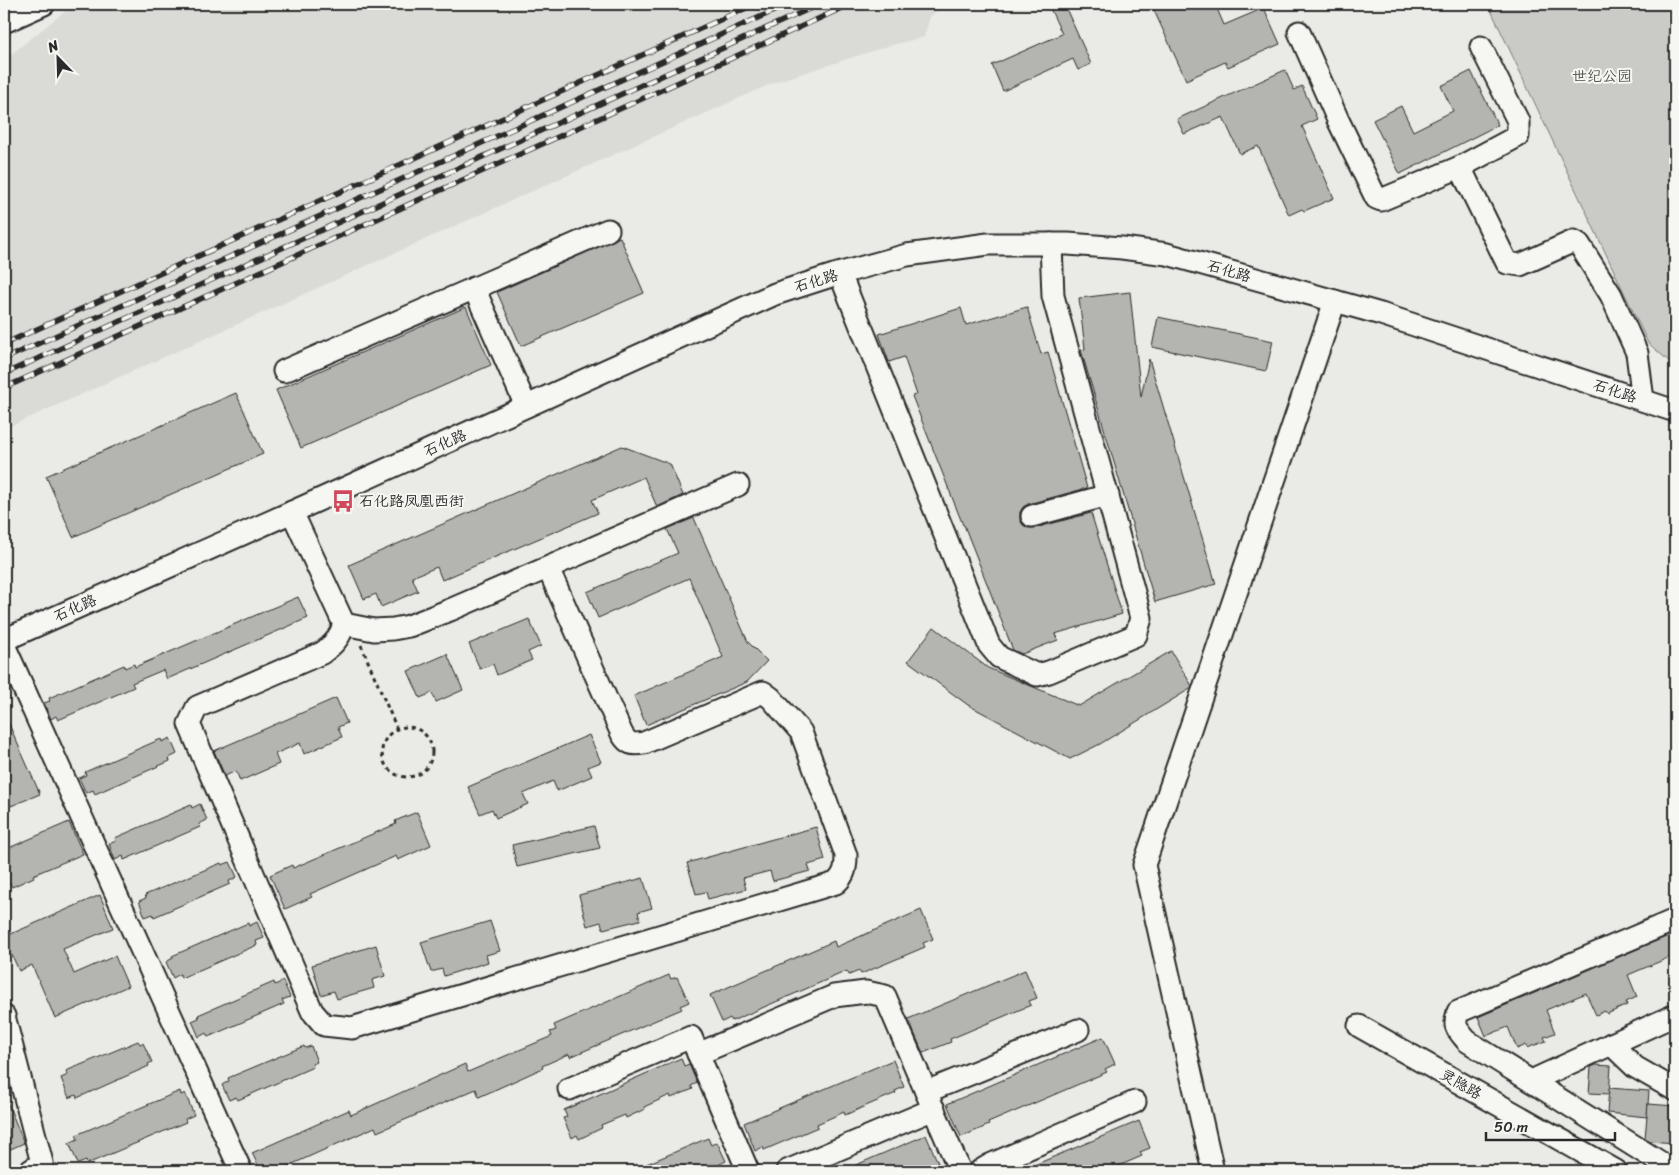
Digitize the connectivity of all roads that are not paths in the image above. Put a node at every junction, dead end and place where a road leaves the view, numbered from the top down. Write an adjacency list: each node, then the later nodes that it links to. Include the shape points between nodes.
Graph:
1 (44, 4): 2 (street)
2 (4, 22)
3 (1300, 32): 5 (street, via 1376,198 1381,200)
4 (1481, 47): 5 (street, via 1518,121 1518,136)
5 (1460, 167): 12 (street, via 1507,263 1520,265 1574,241 1579,244 1611,295 1638,353)
6 (608, 230): 9 (street)
7 (1051, 244): 8 (street, 石化路, via 988,244 907,255); 10 (street, 石化路, via 1167,254); 16 (street, via 1053,296)
8 (840, 274): 13 (street, 石化路, via 775,294); 16 (street, via 989,645 1000,657 1037,675 1136,635 1141,618)
9 (474, 288): 11 (street); 13 (street)
10 (1335, 301): 12 (street, 石化路); 42 (street, via 1144,865)
11 (284, 372)
12 (1643, 400): 14 (street, 石化路)
13 (526, 406): 17 (street, 石化路)
14 (1675, 411)
15 (738, 485): 19 (street)
16 (1108, 496): 18 (street)
17 (292, 512): 20 (street); 21 (street, 石化路)
18 (1032, 516)
19 (548, 568): 20 (street, via 409,626 374,630); 20 (street, via 627,743 644,743 763,692 771,698 801,732 846,856 842,878 836,883 352,1028 324,1025 312,1011 189,724 197,707 322,653)
20 (348, 625)
21 (4, 640)
22 (4, 645): 37 (street)
23 (1675, 920): 31 (street, via 1458,1012 1457,1029 1467,1041)
24 (1675, 1015): 28 (street)
25 (4, 1016): 30 (street)
26 (1359, 1026): 43 (street, 灵隐路)
27 (1078, 1030): 34 (street)
28 (1611, 1044): 31 (street); 33 (street, via 1635,1067)
29 (698, 1054): 32 (street, via 691,1037); 34 (street, via 834,996 866,992 886,996); 38 (street)
30 (12, 1077): 36 (street, via 42,1164)
31 (1531, 1081): 44 (street)
32 (569, 1089)
33 (1675, 1090)
34 (930, 1100): 39 (street); 40 (street)
35 (1135, 1102): 41 (street)
36 (30, 1171)
37 (242, 1171)
38 (748, 1171)
39 (787, 1171)
40 (960, 1171)
41 (980, 1171)
42 (1213, 1171)
43 (1616, 1171)
44 (1674, 1171)

